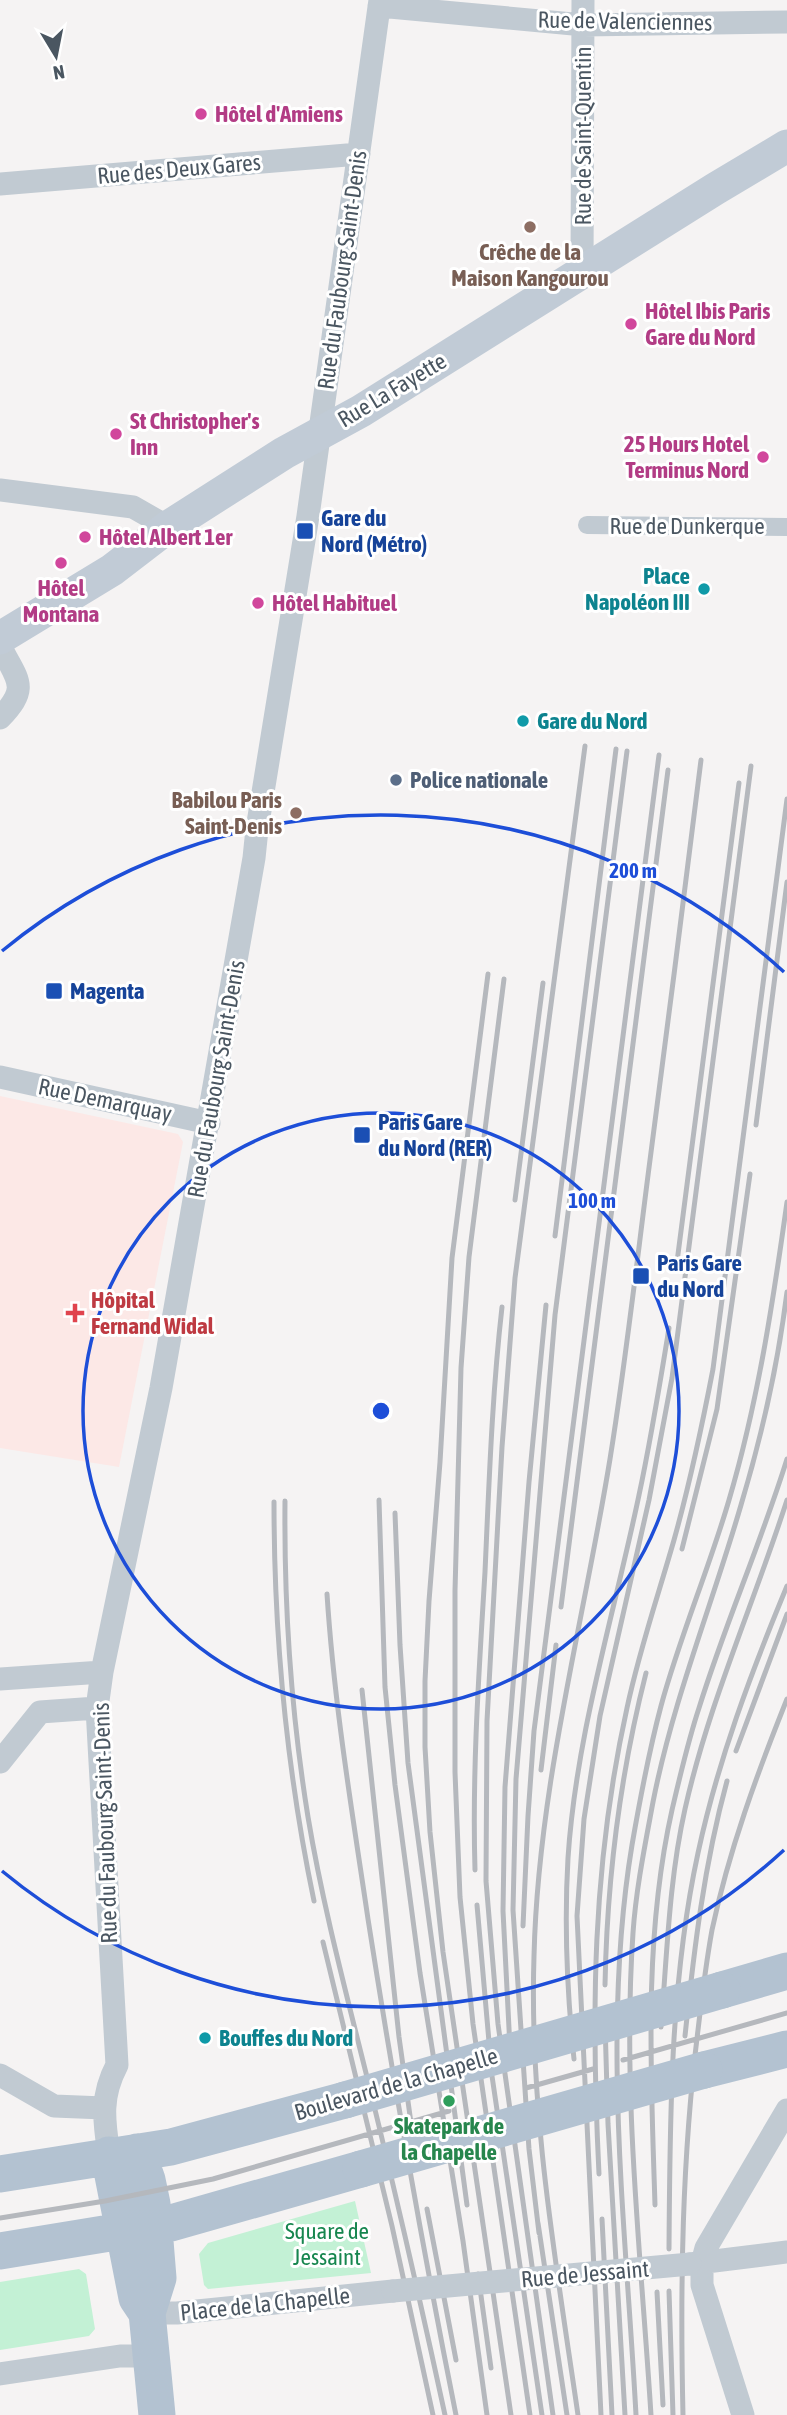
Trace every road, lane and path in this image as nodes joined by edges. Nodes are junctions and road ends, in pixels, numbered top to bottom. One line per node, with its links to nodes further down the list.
1 (583, 0): 4 (street, Rue de Saint-Quentin)
2 (379, 3): 4 (street, Rue de Valenciennes); 6 (street, Rue du Faubourg Saint-Denis)
3 (787, 22): 4 (street, Rue de Valenciennes)
4 (584, 25): 8 (street, Rue de Saint-Quentin)
5 (787, 146): 8 (main road, Rue La Fayette)
6 (359, 154): 7 (street, Rue des Deux Gares); 9 (street, Rue du Faubourg Saint-Denis)
7 (0, 184)
8 (582, 272): 9 (main road, Rue La Fayette)
9 (319, 434): 12 (main road, Rue La Fayette); 18 (street, Rue du Faubourg Saint-Denis)
10 (0, 490): 12 (street)
11 (587, 525): 13 (street, Rue de Dunkerque)
12 (168, 527): 14 (main road, Rue La Fayette)
13 (787, 527)
14 (0, 638)
15 (0, 646): 16 (street)
16 (0, 718)
17 (0, 1077): 18 (street, Rue Demarquay)
18 (209, 1123): 19 (street, Rue du Faubourg Saint-Denis)
19 (102, 1672): 20 (street); 22 (street, Rue du Faubourg Saint-Denis)
20 (34, 1676): 21 (street); 23 (street)
21 (0, 1679)
22 (97, 1708): 23 (street); 28 (street, Rue du Faubourg Saint-Denis)
23 (40, 1712): 24 (street)
24 (0, 1762)
25 (787, 1971): 30 (main road, Boulevard de la Chapelle, bridge)
26 (787, 2049): 32 (main road, bridge)
27 (0, 2075): 28 (street)
28 (104, 2108): 30 (street, Rue du Faubourg Saint-Denis)
29 (787, 2110): 35 (street)
30 (123, 2153): 31 (main road, Boulevard de la Chapelle); 32 (main road, Place de la Chapelle)
31 (0, 2174)
32 (138, 2230): 33 (main road); 37 (main road, Place de la Chapelle)
33 (0, 2251)
34 (787, 2252): 35 (street, Rue de Jessaint)
35 (696, 2263): 36 (street, Rue de Jessaint, bridge); 41 (street)
36 (388, 2292): 37 (street, Place de la Chapelle)
37 (147, 2313): 38 (main road, Place de la Chapelle)
38 (150, 2356): 39 (street); 40 (main road, Place de la Chapelle)
39 (0, 2374)
40 (157, 2415)
41 (743, 2415)

